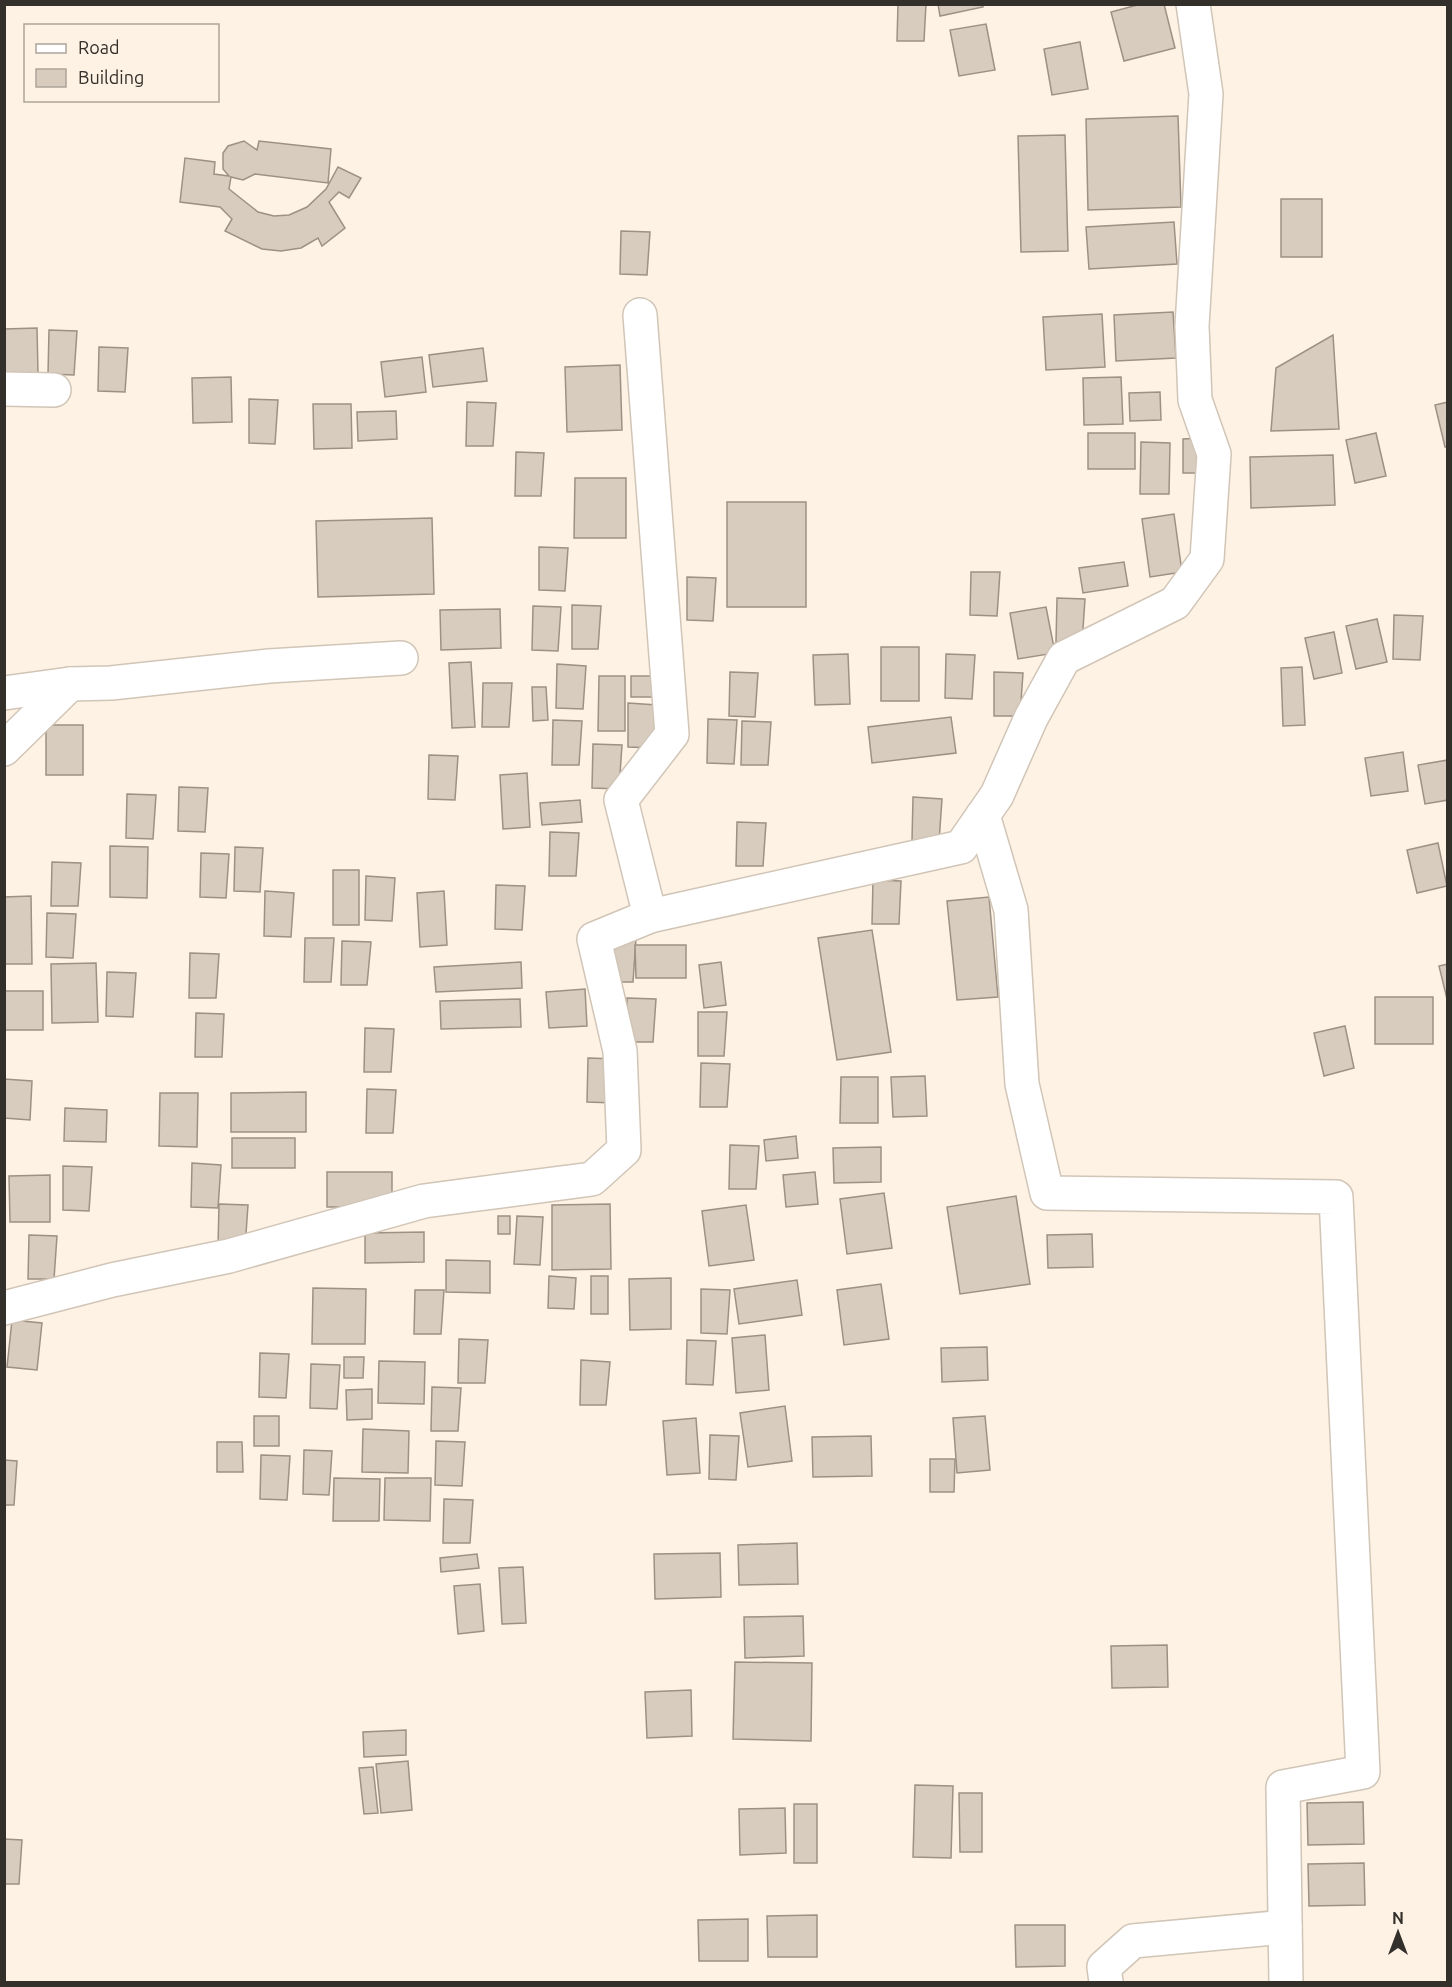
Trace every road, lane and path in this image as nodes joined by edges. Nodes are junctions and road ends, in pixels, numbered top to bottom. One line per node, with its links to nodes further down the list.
1 (1193, 4): 9 (street)
2 (640, 315): 10 (street)
3 (4, 389): 4 (street)
4 (54, 390)
5 (401, 658): 6 (street)
6 (70, 684): 7 (street); 8 (street)
7 (4, 693)
8 (4, 749)
9 (983, 815): 10 (street); 12 (street)
10 (650, 916): 11 (street)
11 (4, 1308)
12 (1285, 1927): 13 (street); 14 (street)
13 (1106, 1983)
14 (1286, 1983)

